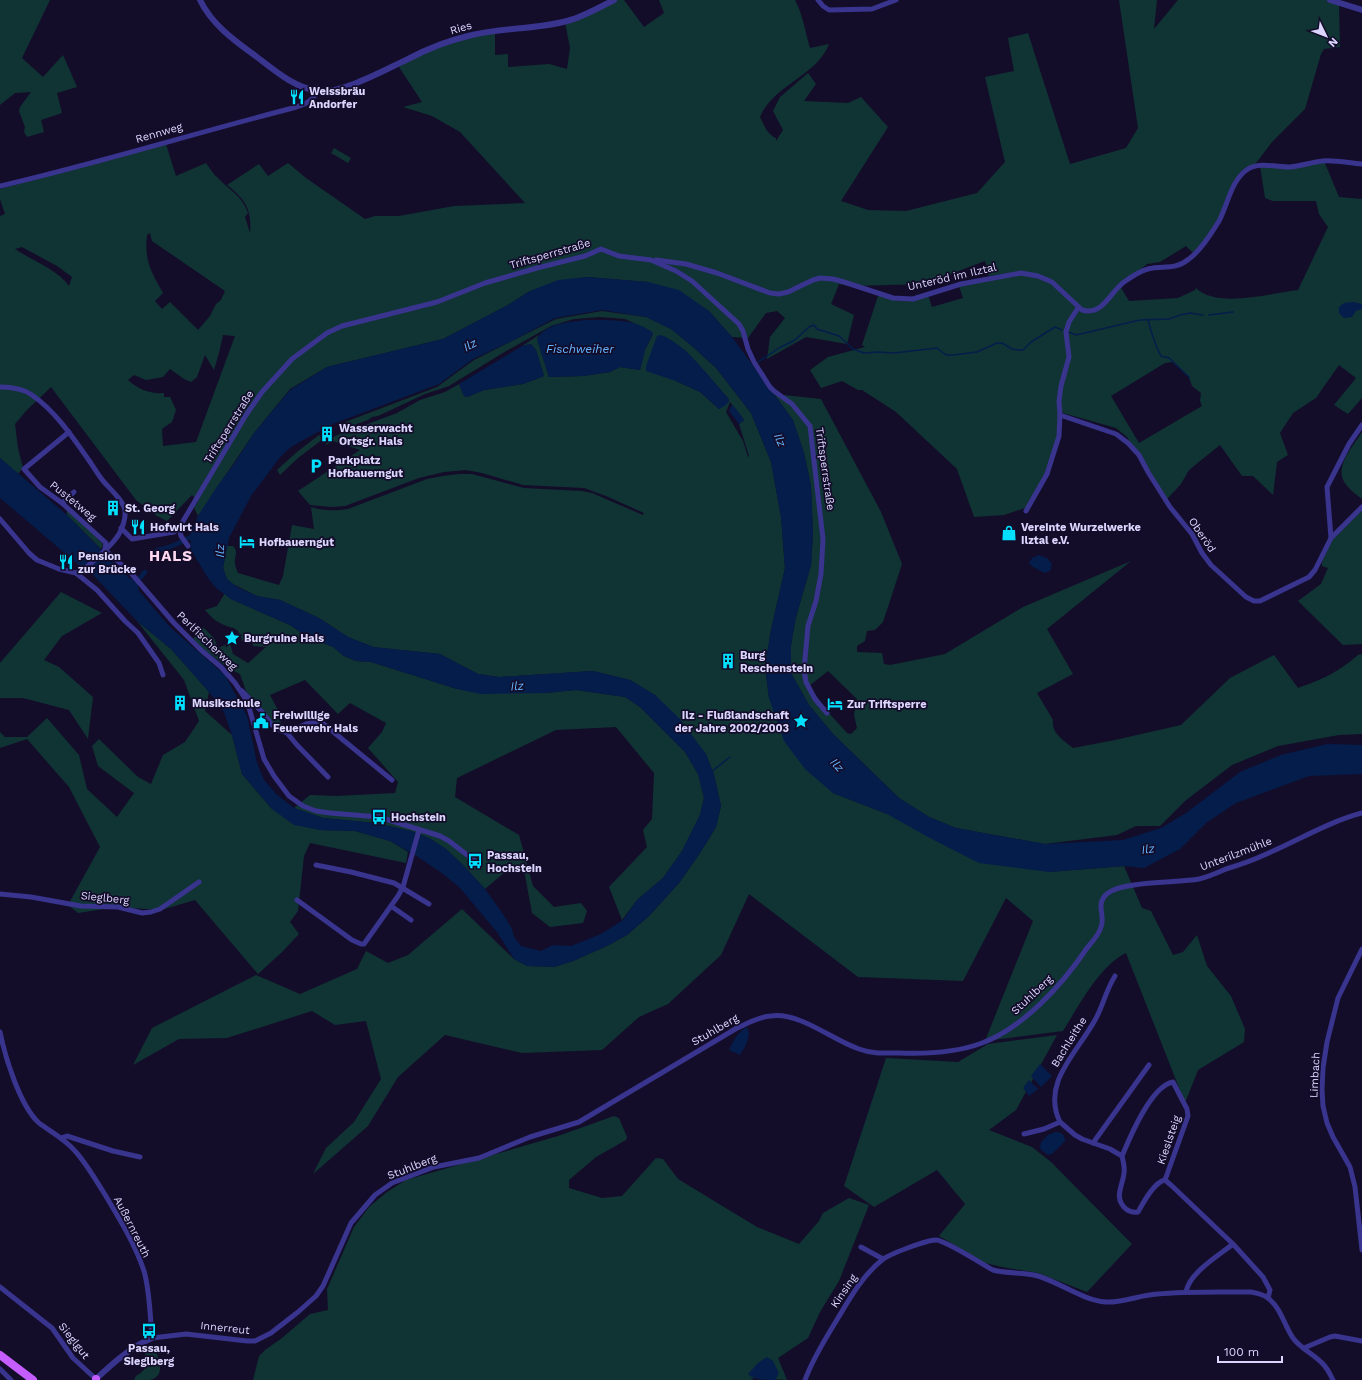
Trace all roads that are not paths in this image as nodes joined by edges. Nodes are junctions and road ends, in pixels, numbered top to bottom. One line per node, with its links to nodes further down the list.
1 (200, 0): 7 (street)
2 (614, 0): 7 (street, Ries)
3 (818, 0): 4 (street)
4 (896, 0)
5 (1330, 0): 6 (street)
6 (1362, 10)
7 (318, 91): 9 (street, Rennweg)
8 (1362, 164): 11 (street)
9 (0, 186)
10 (651, 260): 11 (street, Unteröd im Ilztal); 22 (street, Triftsperrstraße); 29 (street, Triftsperrstraße)
11 (1078, 308): 13 (street)
12 (0, 387): 15 (street)
13 (1060, 415): 19 (street); 23 (street, Oberöd)
14 (1362, 425): 23 (street)
15 (68, 432): 17 (street, Pustetweg); 21 (street)
16 (74, 492): 17 (street)
17 (62, 503): 25 (street, Pustetweg)
18 (1362, 507): 23 (street, Oberöd)
19 (1026, 511)
20 (0, 520): 26 (street)
21 (121, 528): 22 (street); 25 (street)
22 (179, 528): 24 (street)
23 (1331, 538)
24 (186, 544)
25 (105, 550): 26 (street); 28 (street, Perlfischerweg)
26 (79, 572): 27 (street)
27 (163, 675)
28 (238, 688): 30 (street); 34 (street, Perlfischerweg)
29 (827, 713)
30 (287, 733): 31 (street); 32 (street)
31 (328, 777)
32 (392, 780)
33 (1362, 813): 39 (street, Unterilzmühle)
34 (419, 832): 35 (street, Perlfischerweg); 38 (street)
35 (475, 861)
36 (316, 865): 38 (street)
37 (199, 882): 40 (street, Sieglberg)
38 (402, 887): 42 (street); 43 (street)
39 (1112, 891): 61 (street, Stuhlberg)
40 (0, 894)
41 (296, 900): 43 (street)
42 (429, 904)
43 (391, 906): 44 (street)
44 (411, 920)
45 (1362, 950): 59 (street, Limbach)
46 (1115, 976): 50 (street, Bachleithe)
47 (0, 1032): 48 (street)
48 (2, 1050): 52 (street)
49 (1149, 1065): 53 (street)
50 (1060, 1122): 51 (street); 53 (street)
51 (1024, 1134)
52 (61, 1138): 55 (street); 65 (street, Außernreuth)
53 (1093, 1143): 54 (street)
54 (1122, 1156): 56 (street); 56 (street, Kieslsteig)
55 (140, 1157)
56 (1165, 1180): 57 (street)
57 (1233, 1244): 63 (street); 64 (street)
58 (861, 1247): 60 (street)
59 (1362, 1250)
60 (883, 1259): 63 (street, Kinsing); 73 (street, Kinsing)
61 (323, 1286): 65 (street, Innerreut)
62 (0, 1287): 72 (street, Sieglgut)
63 (1186, 1292): 64 (street)
64 (1268, 1298): 67 (street)
65 (152, 1338): 72 (street, Sieglgut)
66 (1362, 1341): 67 (street)
67 (1304, 1348): 74 (street)
68 (0, 1355): 71 (main road)
69 (0, 1369): 70 (street)
70 (11, 1380)
71 (33, 1380)
72 (96, 1380)
73 (805, 1380)
74 (1333, 1380)

